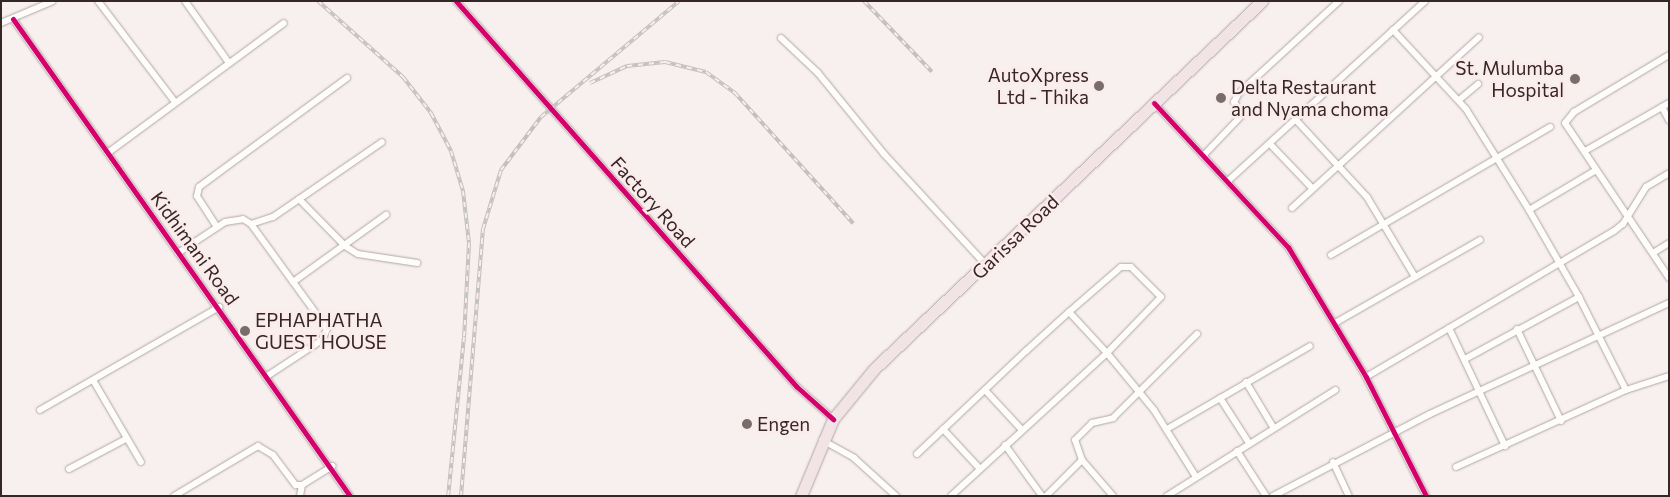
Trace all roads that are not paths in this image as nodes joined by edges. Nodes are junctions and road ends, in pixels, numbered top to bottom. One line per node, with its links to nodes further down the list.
1 (53, 1): 8 (street)
2 (98, 1): 20 (street)
3 (185, 1): 15 (street)
4 (456, 1): 83 (street, Factory Road)
5 (1262, 1): 21 (highway, Garissa Road)
6 (1339, 1): 31 (street)
7 (1425, 1): 11 (street)
8 (13, 19): 10 (street); 30 (street, Kidhimani Road)
9 (284, 22): 15 (street)
10 (1, 23)
11 (1394, 30): 16 (street); 24 (street)
12 (1479, 37): 16 (street)
13 (781, 38): 54 (street)
14 (1669, 55): 29 (street)
15 (229, 62): 20 (street)
16 (1435, 74): 19 (street); 33 (street)
17 (347, 78): 45 (street)
18 (1478, 84): 19 (street)
19 (1459, 100): 32 (street)
20 (175, 102): 30 (street)
21 (1154, 103): 31 (street); 54 (highway, Garissa Road)
22 (1669, 103): 23 (street)
23 (1662, 107): 25 (street); 29 (street)
24 (1296, 120): 28 (street); 33 (street)
25 (1669, 120)
26 (1550, 127): 32 (street)
27 (382, 142): 38 (street)
28 (1270, 144): 36 (street); 37 (street)
29 (1585, 151): 34 (street)
30 (109, 152): 49 (street, Kidhimani Road)
31 (1203, 156): 36 (street)
32 (1497, 159): 40 (street); 44 (street)
33 (1337, 164): 37 (street); 44 (street)
34 (1596, 170): 40 (street); 42 (street)
35 (1669, 173): 42 (street)
36 (1228, 181): 62 (street)
37 (1312, 188): 39 (street)
38 (298, 199): 43 (street); 48 (street)
39 (1292, 208)
40 (1530, 210): 53 (street)
41 (386, 215): 48 (street)
42 (1627, 219): 50 (street); 53 (street)
43 (251, 224): 45 (street); 57 (street)
44 (1383, 225): 51 (street); 55 (street)
45 (217, 227): 49 (street)
46 (1480, 240): 55 (street)
47 (1669, 242): 50 (street)
48 (345, 246): 52 (street); 57 (street)
49 (178, 253): 60 (street, Kidhimani Road)
50 (1652, 253): 56 (street)
51 (1331, 255)
52 (417, 263)
53 (1560, 263): 58 (street); 63 (street)
54 (986, 265): 83 (highway, Garissa Road)
55 (1415, 277): 62 (street)
56 (1669, 278)
57 (294, 282): 71 (street)
58 (1578, 296): 64 (street); 66 (street)
59 (1669, 303): 66 (street)
60 (219, 307): 71 (street, Kidhimani Road); 74 (street)
61 (1069, 312): 68 (street); 68 (street); 76 (street)
62 (1335, 323): 73 (street)
63 (1449, 328): 69 (street); 73 (street)
64 (1517, 329): 69 (street); 70 (street)
65 (1197, 334): 77 (street)
66 (1599, 334): 70 (street); 79 (street)
67 (1310, 346): 75 (street)
68 (1107, 353): 77 (street); 88 (street)
69 (1465, 359): 80 (street)
70 (1533, 364): 80 (street); 84 (street)
71 (267, 376): 100 (street, Kidhimani Road)
72 (1669, 376): 79 (street)
73 (1366, 377): 89 (street)
74 (94, 380): 82 (street); 90 (street)
75 (1246, 382): 81 (street); 85 (street)
76 (985, 390): 87 (street); 88 (street)
77 (1139, 390): 86 (street); 97 (street)
78 (1335, 390): 85 (street)
79 (1626, 390): 84 (street)
80 (1478, 392): 89 (street); 94 (street)
81 (1220, 398): 86 (street); 92 (street)
82 (40, 410)
83 (833, 419): 91 (highway, Garissa Road)
84 (1561, 421): 94 (street)
85 (1273, 427): 92 (street)
86 (1167, 429): 104 (street)
87 (943, 430): 96 (street); 103 (street)
88 (1022, 430): 93 (street)
89 (1394, 432): 99 (street); 118 (street)
90 (126, 439): 98 (street); 102 (street)
91 (822, 440): 109 (highway, Garissa Road); 110 (street)
92 (1249, 443): 95 (street)
93 (1005, 445): 103 (street); 112 (street)
94 (1505, 446): 101 (street)
95 (1237, 451): 104 (street); 115 (street)
96 (917, 454)
97 (1082, 460): 112 (street); 113 (street)
98 (141, 462)
99 (1333, 462): 116 (street); 117 (street)
100 (332, 466): 105 (street); 108 (street, Kidhimani Road)
101 (1456, 467)
102 (69, 469)
103 (980, 469): 111 (street)
104 (1196, 477): 114 (street)
105 (302, 485): 106 (street); 107 (street)
106 (174, 496)
107 (300, 496)
108 (350, 496)
109 (802, 496)
110 (896, 496)
111 (951, 496)
112 (1044, 496)
113 (1113, 496)
114 (1167, 496)
115 (1266, 496)
116 (1273, 496)
117 (1349, 496)
118 (1426, 496)

